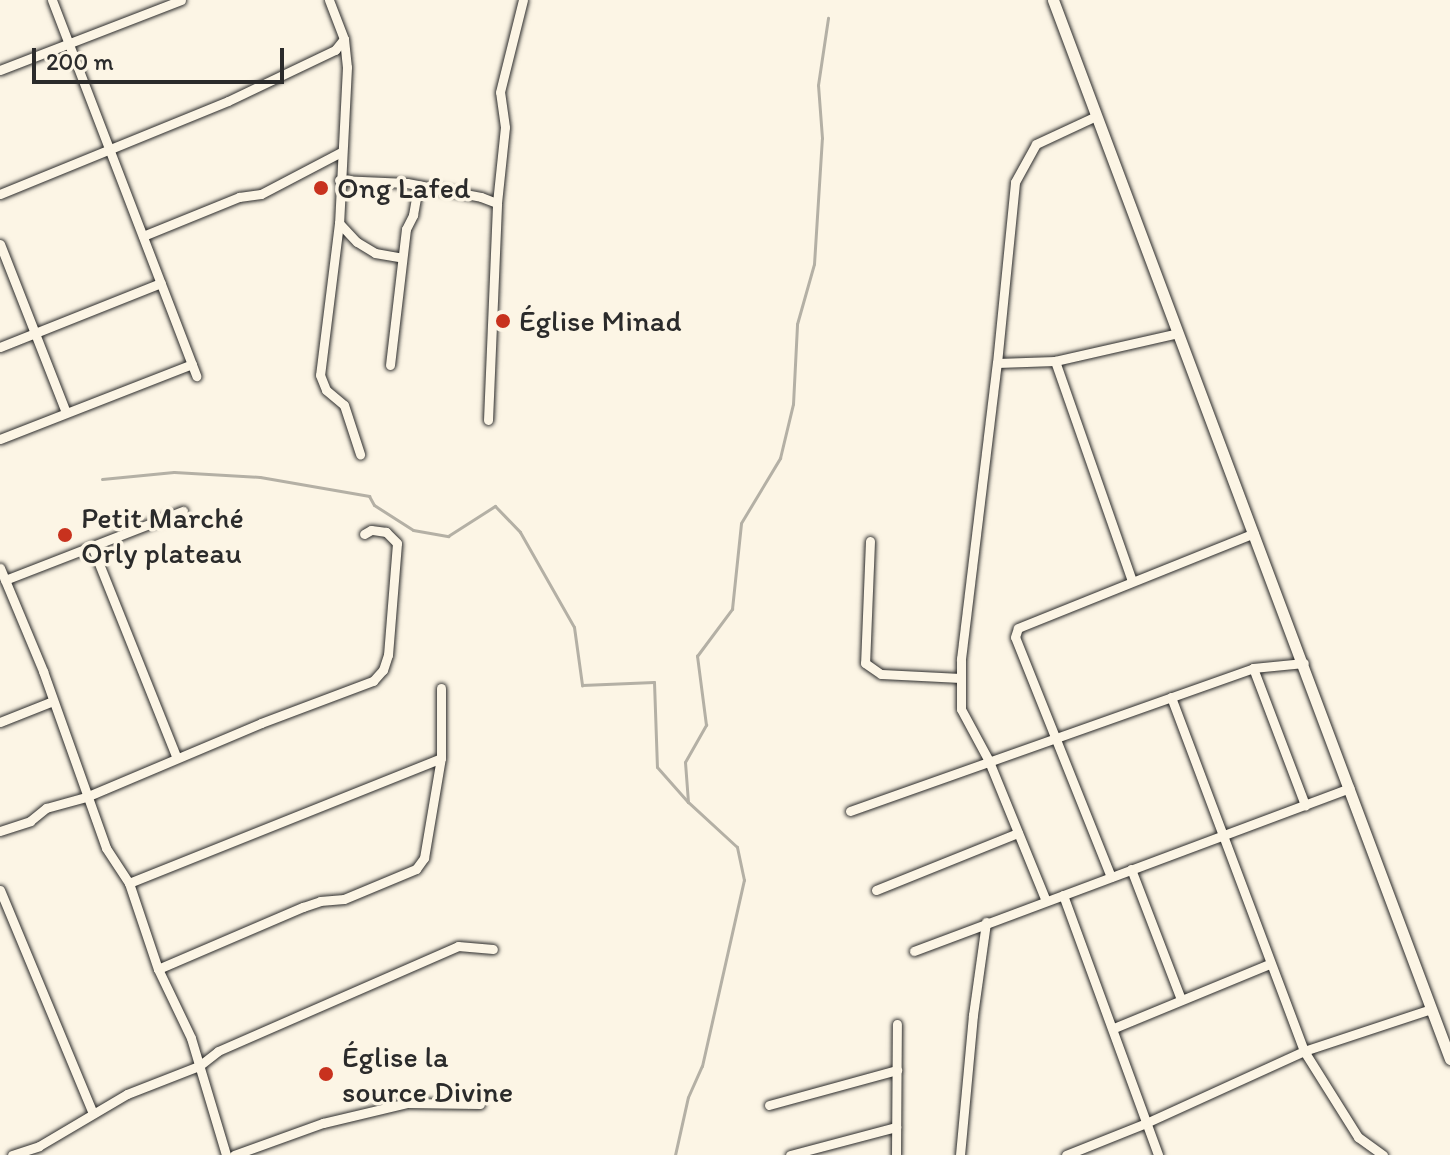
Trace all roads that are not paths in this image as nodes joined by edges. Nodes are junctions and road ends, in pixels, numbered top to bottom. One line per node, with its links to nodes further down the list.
1 (52, 0): 7 (street)
2 (181, 0): 7 (street)
3 (329, 0): 6 (street)
4 (523, 0): 15 (street)
5 (1053, 0): 9 (street)
6 (344, 39): 10 (street); 11 (street)
7 (70, 44): 8 (street); 10 (street)
8 (0, 70)
9 (1096, 116): 22 (street); 25 (street)
10 (111, 151): 14 (street); 17 (street)
11 (341, 152): 12 (street); 17 (street)
12 (339, 180): 13 (street); 16 (street)
13 (418, 187): 15 (street); 19 (street)
14 (0, 194)
15 (497, 203): 30 (street)
16 (339, 223): 19 (street); 32 (street)
17 (143, 236): 20 (street)
18 (0, 244): 21 (street)
19 (402, 258): 27 (street)
20 (161, 283): 21 (street); 26 (street)
21 (35, 333): 23 (street); 29 (street)
22 (1178, 333): 24 (street); 34 (street)
23 (0, 347)
24 (1055, 361): 25 (street); 40 (street)
25 (997, 363): 43 (street)
26 (192, 364): 28 (street); 29 (street)
27 (390, 365)
28 (196, 376)
29 (66, 412): 31 (street)
30 (488, 420)
31 (0, 439)
32 (360, 454)
33 (183, 511): 37 (street)
34 (1254, 533): 40 (street); 41 (street)
35 (364, 534): 49 (street)
36 (870, 541): 43 (street)
37 (92, 546): 39 (street); 49 (street)
38 (0, 568): 39 (street)
39 (5, 580): 46 (street)
40 (1132, 581): 48 (street)
41 (1304, 663): 42 (street); 52 (street)
42 (1253, 668): 45 (street); 54 (street)
43 (961, 678): 51 (street)
44 (441, 688): 50 (street)
45 (1171, 697): 48 (street); 58 (street)
46 (53, 701): 47 (street); 53 (street)
47 (0, 722)
48 (1056, 737): 51 (street); 60 (street)
49 (177, 758): 53 (street)
50 (441, 758): 61 (street); 70 (street)
51 (989, 761): 55 (street); 57 (street)
52 (1350, 788): 54 (street); 72 (street)
53 (86, 797): 56 (street); 61 (street)
54 (1305, 805): 58 (street)
55 (850, 811)
56 (0, 831)
57 (1018, 833): 63 (street); 65 (street)
58 (1225, 834): 59 (street); 69 (street)
59 (1131, 869): 60 (street); 71 (street)
60 (1111, 877): 64 (street)
61 (129, 883): 70 (street)
62 (0, 890): 81 (street)
63 (876, 890)
64 (1063, 895): 65 (street); 74 (street)
65 (1046, 901): 66 (street)
66 (986, 922): 68 (street); 90 (street)
67 (493, 949): 77 (street)
68 (914, 951)
69 (1269, 964): 71 (street); 75 (street)
70 (158, 969): 77 (street)
71 (1181, 999): 74 (street)
72 (1431, 1009): 75 (street); 76 (street)
73 (897, 1024): 78 (street)
74 (1114, 1028): 82 (street)
75 (1304, 1051): 82 (street); 92 (street)
76 (1450, 1059)
77 (199, 1066): 81 (street); 86 (street)
78 (897, 1070): 80 (street); 83 (street)
79 (480, 1104): 87 (street)
80 (769, 1105)
81 (93, 1113): 85 (street)
82 (1146, 1123): 84 (street); 91 (street)
83 (896, 1127): 88 (street); 89 (street)
84 (1070, 1154)
85 (12, 1155)
86 (226, 1155)
87 (234, 1155)
88 (790, 1155)
89 (896, 1155)
90 (960, 1155)
91 (1158, 1155)
92 (1383, 1155)

